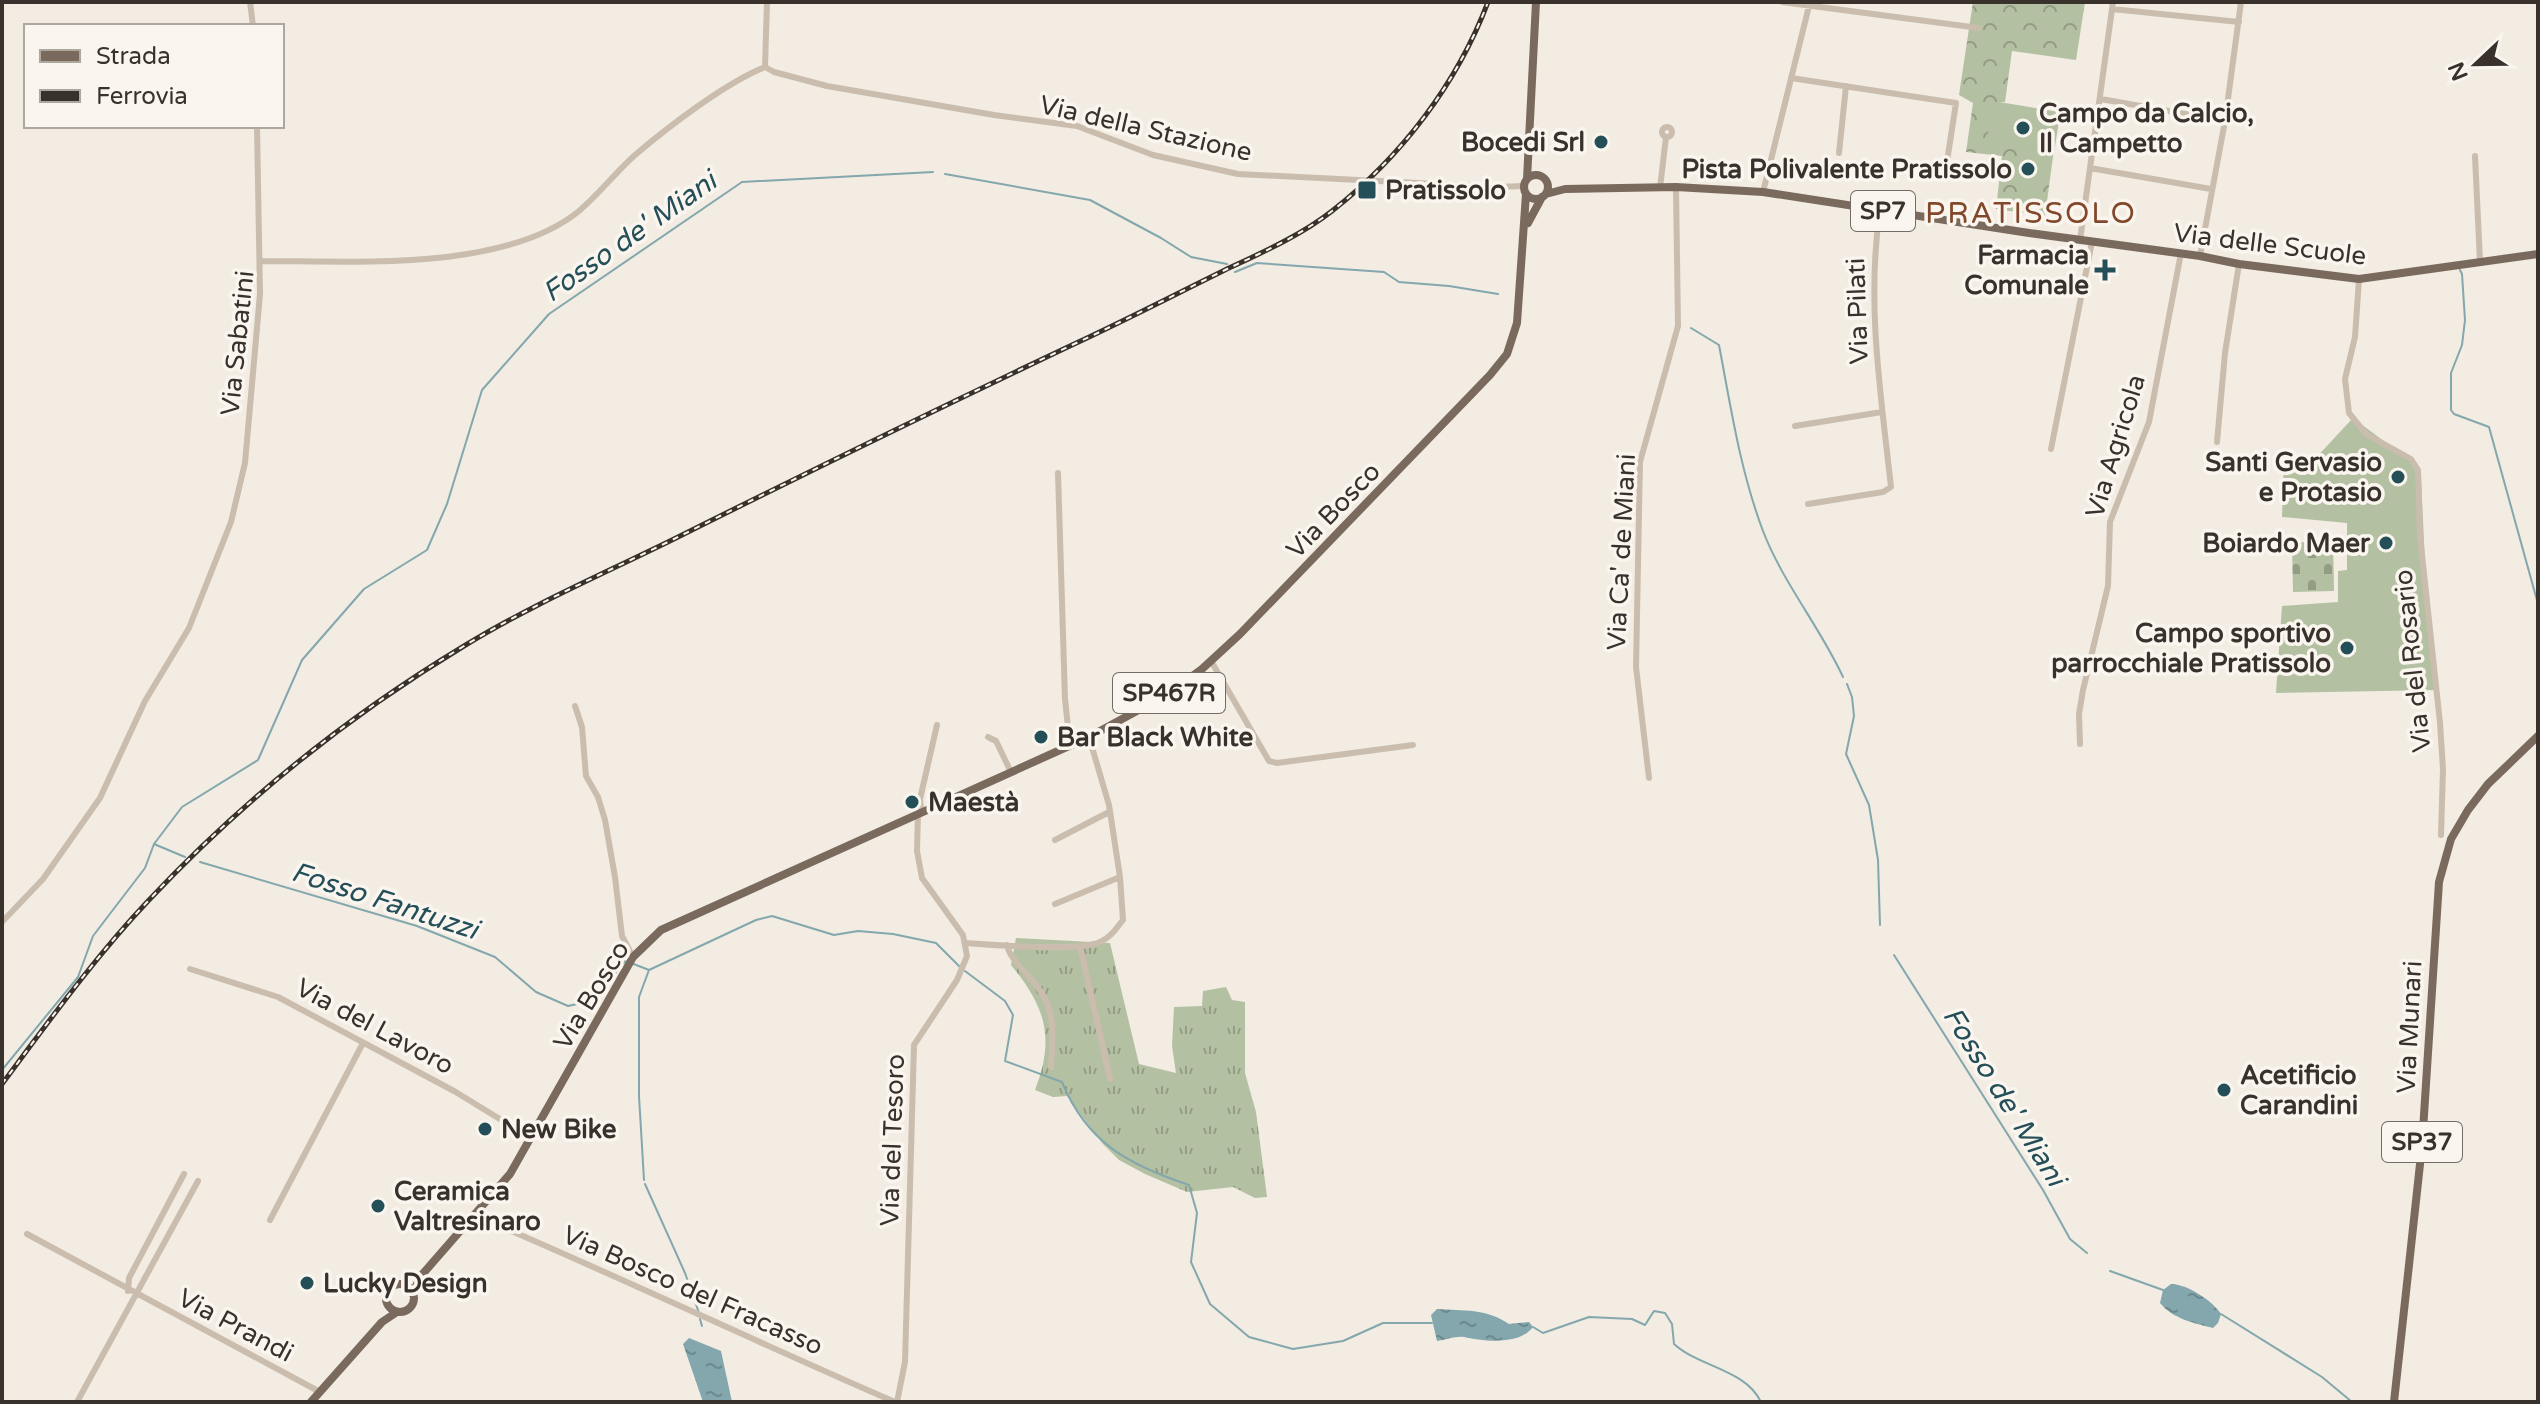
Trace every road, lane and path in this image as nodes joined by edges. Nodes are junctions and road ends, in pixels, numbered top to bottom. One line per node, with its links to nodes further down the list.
1 (250, 2): 9 (street)
2 (767, 2): 11 (street)
3 (1536, 2): 20 (main road, Via Bosco / SP467R)
4 (1782, 2): 6 (street)
5 (2241, 2): 8 (street)
6 (1809, 4): 10 (street); 12 (street)
7 (2113, 5): 8 (street); 14 (street)
8 (2239, 22): 17 (street)
9 (253, 24)
10 (1979, 28)
11 (765, 67): 26 (street, Via della Stazione); 40 (street, Via Sabatini)
12 (1791, 78): 13 (street); 31 (street)
13 (1846, 86): 15 (street); 21 (street)
14 (2101, 99): 17 (street); 24 (street)
15 (1956, 103): 16 (street); 23 (street)
16 (1966, 105)
17 (2225, 121): 30 (street)
18 (257, 128): 40 (street)
19 (1666, 137): 28 (street)
20 (1528, 149): 25 (main road); 26 (main road, Via Bosco / SP467R)
21 (1839, 153)
22 (2475, 156): 41 (street)
23 (1946, 168)
24 (2090, 168): 30 (street); 35 (street)
25 (1544, 178): 26 (main road); 29 (main road, Via delle Scuole / SP7); 32 (main road)
26 (1526, 186): 32 (main road); 34 (main road, Via Bosco / SP467R)
27 (1676, 187): 28 (main road, Via delle Scuole / SP7); 31 (main road, Via delle Scuole / SP7); 60 (street, Via Ca' de Miani)
28 (1660, 188): 29 (main road, Via delle Scuole / SP7)
29 (1565, 189): 32 (main road, Via delle Scuole / SP7)
30 (2211, 189): 39 (street)
31 (1763, 192): 33 (main road, Via delle Scuole / SP7)
32 (1544, 195): 34 (main road, Via Bosco / SP467R)
33 (1880, 210): 35 (main road, Via delle Scuole / SP7); 44 (street, Via Pilati)
34 (1525, 231): 50 (main road, Via Bosco / SP467R)
35 (2080, 240): 36 (main road, Via delle Scuole / SP7)
36 (2092, 242): 37 (main road, Via delle Scuole / SP7); 47 (street)
37 (2181, 253): 39 (main road, Via delle Scuole / SP7); 56 (street, Via Agricola)
38 (2538, 254): 41 (main road, Via delle Scuole / SP7)
39 (2200, 256): 42 (main road, Via delle Scuole / SP7)
40 (261, 261): 67 (street, Via Sabatini)
41 (2480, 262): 43 (main road, Via delle Scuole / SP7)
42 (2239, 264): 43 (main road, Via delle Scuole / SP7); 46 (street)
43 (2359, 279): 63 (street, Via del Rosario)
44 (1882, 412): 45 (street); 49 (street, Via Pilati)
45 (1795, 426)
46 (2217, 442)
47 (2051, 449)
48 (1058, 473): 58 (street)
49 (1808, 504)
50 (1211, 661): 55 (main road, Via Bosco / SP467R); 57 (street)
51 (575, 706): 71 (street)
52 (937, 725): 61 (street)
53 (2538, 736): 93 (main road, Via Munari / SP37)
54 (988, 737): 59 (street)
55 (1089, 737): 58 (main road, Via Bosco / SP467R); 62 (street)
56 (2080, 744)
57 (1413, 745)
58 (1070, 746): 59 (main road, Via Bosco / SP467R)
59 (1011, 772): 61 (main road, Via Bosco / SP467R)
60 (1649, 778)
61 (920, 812): 68 (street); 71 (main road, Via Bosco / SP467R)
62 (1109, 812): 64 (street); 65 (street)
63 (2441, 835)
64 (1055, 840)
65 (1120, 877): 66 (street); 70 (street)
66 (1055, 904)
67 (2, 922)
68 (966, 943): 69 (street); 92 (street, Via del Tesoro)
69 (1007, 945): 70 (street); 74 (street)
70 (1080, 946): 75 (street)
71 (632, 959): 76 (main road, Via Bosco / SP467R)
72 (190, 969): 73 (street, Via del Lavoro)
73 (363, 1043): 76 (street, Via del Lavoro); 80 (street)
74 (1051, 1067)
75 (1110, 1079)
76 (533, 1134): 79 (main road, Via Bosco / SP467R)
77 (184, 1174): 84 (street)
78 (198, 1181): 84 (street)
79 (474, 1215): 82 (main road, Via Bosco / SP467R); 92 (street, Via Bosco del Fracasso)
80 (270, 1220)
81 (27, 1234): 84 (street, Via Prandi)
82 (420, 1277): 83 (main road, Via Bosco / SP467R); 85 (main road, Via Bosco / SP467R)
83 (404, 1284): 85 (main road); 86 (main road, Via Bosco / SP467R)
84 (131, 1292): 89 (street, Via Prandi); 90 (street)
85 (413, 1293): 87 (main road, Via Bosco / SP467R)
86 (387, 1305): 87 (main road); 88 (main road, Via Bosco / SP467R)
87 (397, 1312): 88 (main road, Via Bosco / SP467R)
88 (382, 1322): 89 (main road, Via Bosco / SP467R)
89 (320, 1392): 91 (main road, Via Bosco / SP467R)
90 (77, 1402)
91 (311, 1402)
92 (896, 1402)
93 (2394, 1402)

